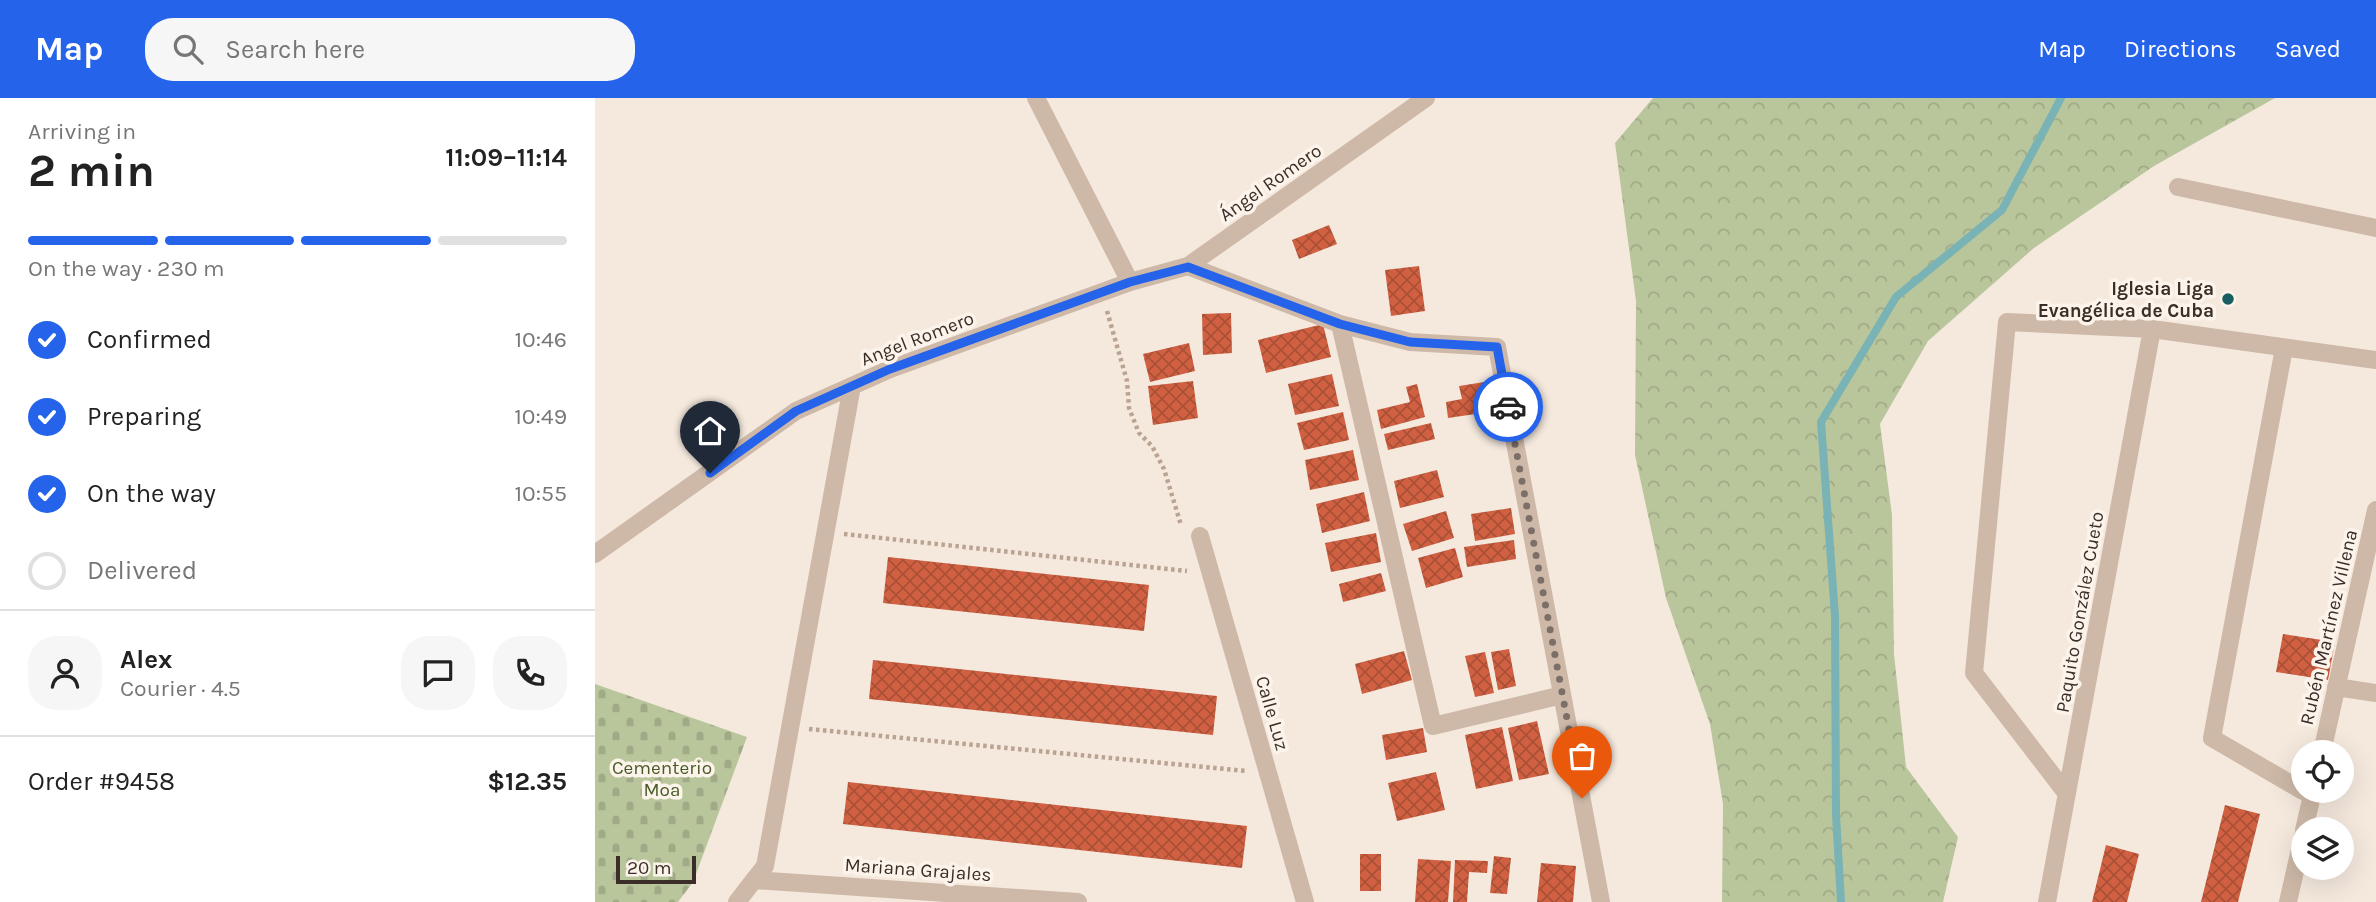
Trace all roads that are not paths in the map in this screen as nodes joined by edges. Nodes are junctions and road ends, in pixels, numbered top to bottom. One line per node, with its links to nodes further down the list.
1 (1035, 98): 6 (street)
2 (1426, 98): 5 (street, Ángel Romero)
3 (2178, 187): 4 (street)
4 (2376, 228)
5 (1188, 267): 6 (street, Ángel Romero); 7 (street)
6 (1130, 282): 11 (street, Angel Romero)
7 (1340, 324): 17 (street); 17 (street)
8 (2152, 329): 9 (street); 20 (street, Paquito González Cueto); 20 (street)
9 (2284, 348): 10 (street); 19 (street)
10 (2376, 360)
11 (852, 386): 14 (street, Angel Romero); 21 (street)
12 (2376, 510): 15 (street, Rubén Martínez Villena)
13 (1200, 536): 25 (street, Calle Luz)
14 (595, 554)
15 (2336, 687): 16 (street); 18 (street, Rubén Martínez Villena)
16 (2376, 693)
17 (1562, 695): 26 (street)
18 (2325, 740)
19 (2291, 782)
20 (2067, 794): 27 (street, Paquito González Cueto)
21 (754, 880): 23 (street); 24 (street, Mariana Grajales)
22 (2293, 880): 28 (street)
23 (737, 902)
24 (1078, 902)
25 (1305, 902)
26 (1601, 902)
27 (2047, 902)
28 (2288, 902)

